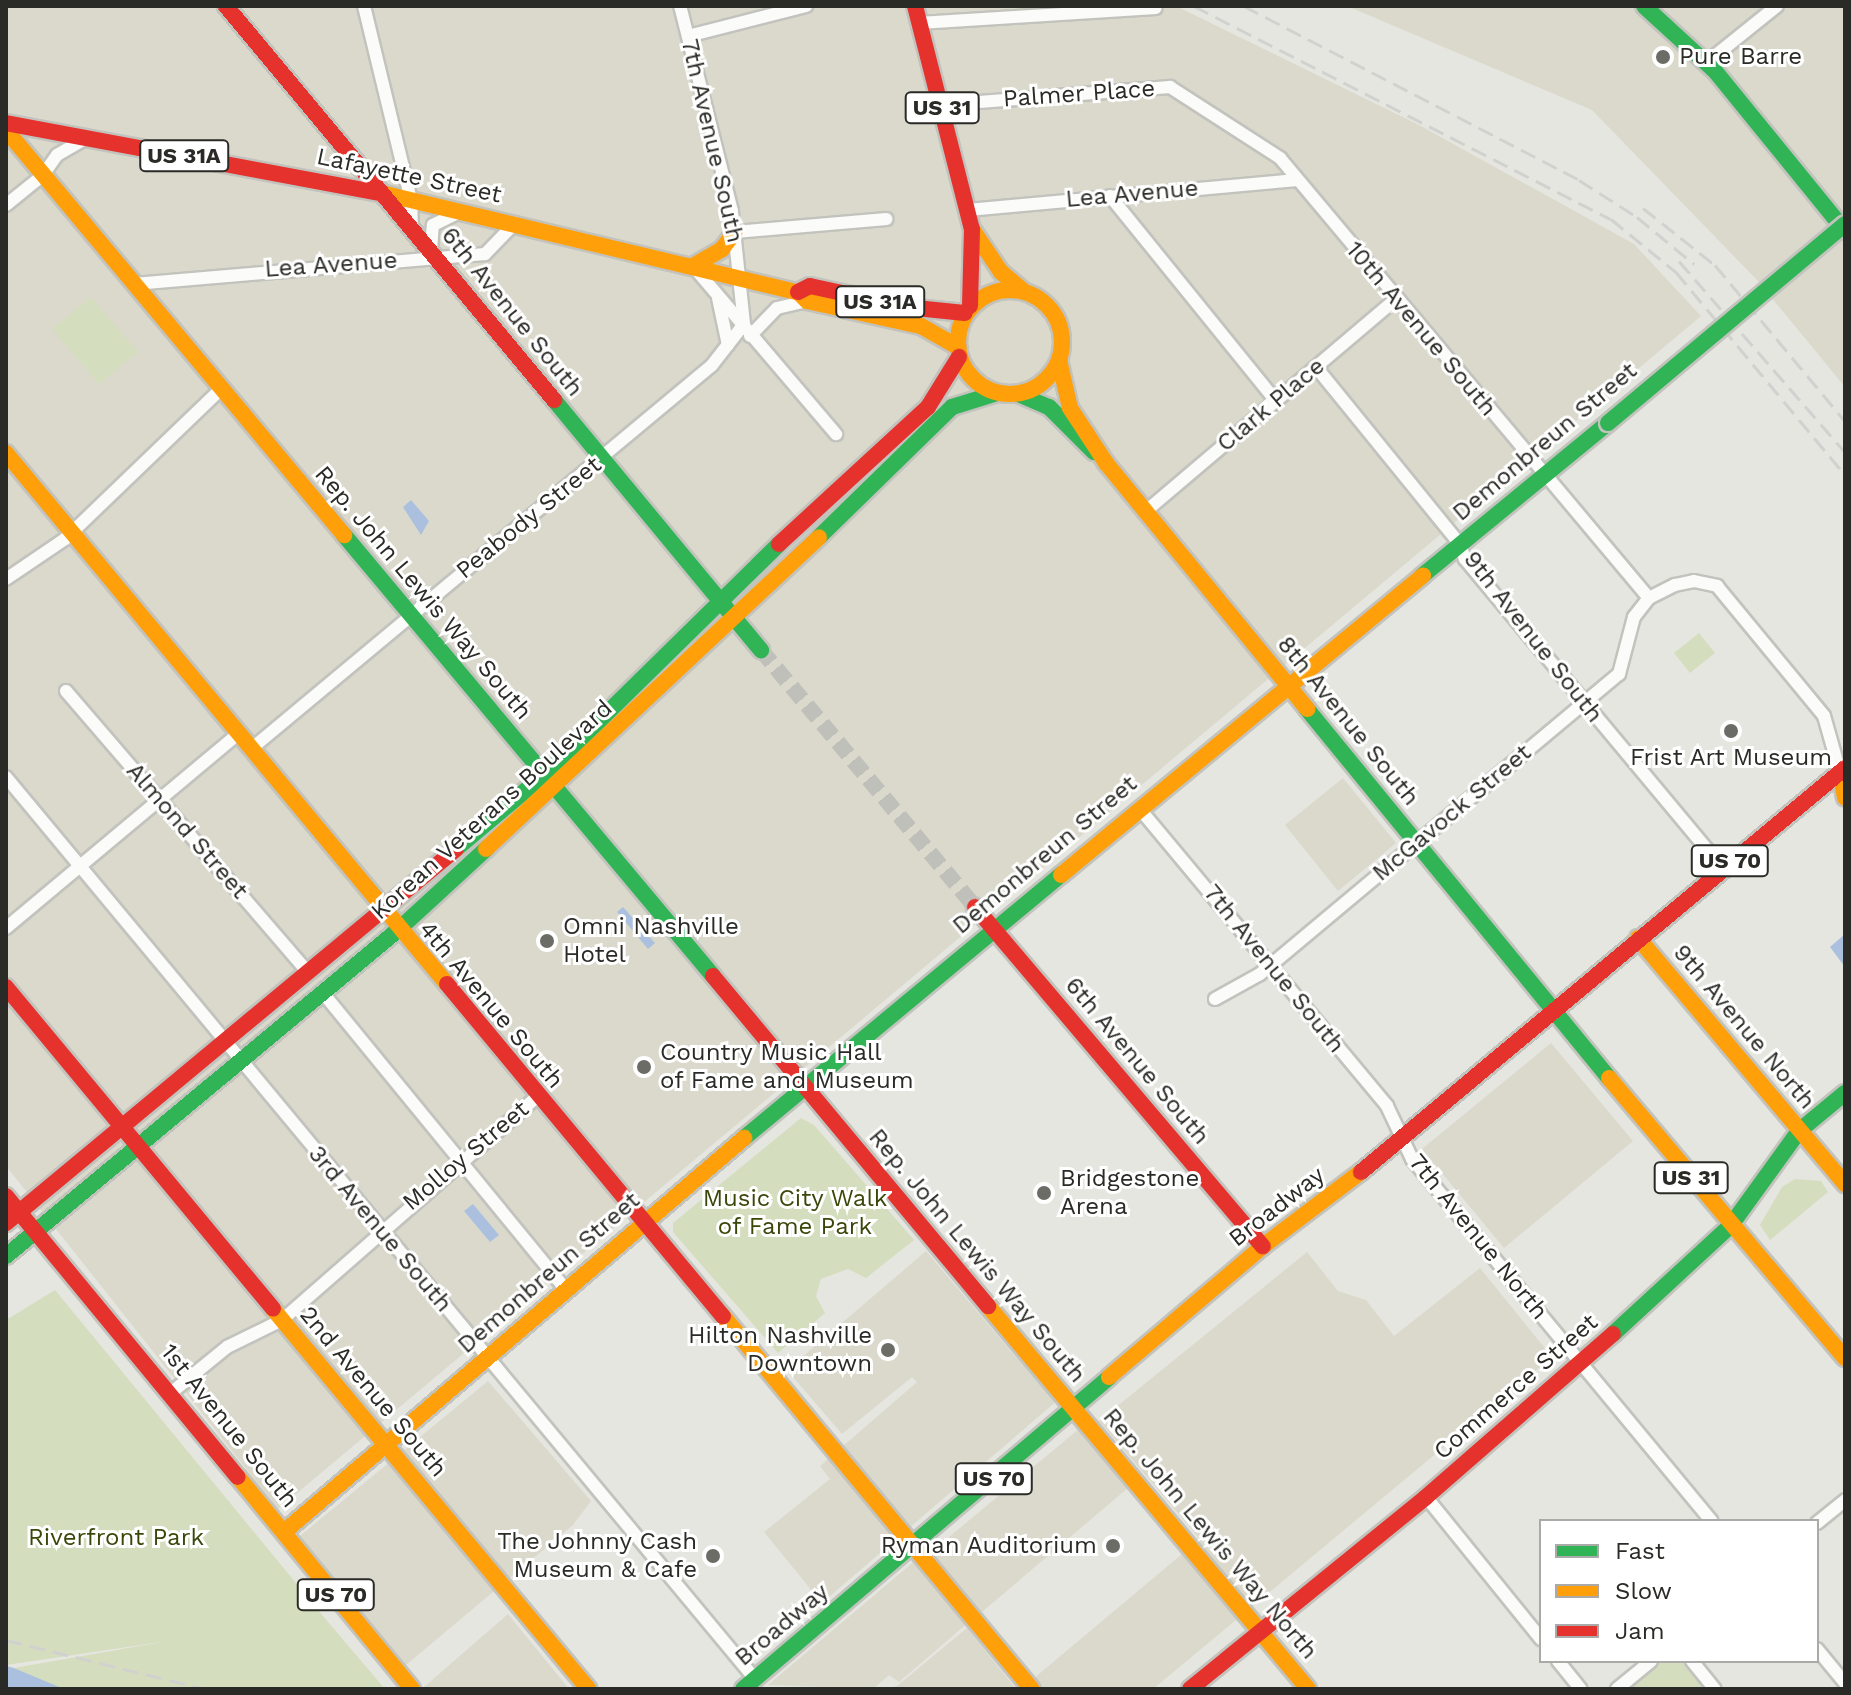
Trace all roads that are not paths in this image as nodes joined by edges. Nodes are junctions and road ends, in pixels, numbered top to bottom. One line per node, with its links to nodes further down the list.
1 (226, 6): 19 (main road, 6th Avenue South)
2 (364, 6): 21 (street)
3 (680, 6): 10 (street, 7th Avenue South)
4 (806, 6): 10 (street)
5 (915, 6): 9 (main road, US 31)
6 (1644, 6): 11 (main road)
7 (1777, 6): 11 (street)
8 (1156, 8): 9 (street)
9 (919, 23): 13 (main road, US 31)
10 (688, 36): 31 (street, 7th Avenue South)
11 (1706, 63): 30 (main road)
12 (1170, 87): 13 (street, Palmer Place); 18 (street, 10th Avenue South)
13 (941, 105): 23 (main road, US 31)
14 (6, 123): 16 (main road, Lafayette Street / US 31A)
15 (6, 130): 17 (main road, Rep. John Lewis Way South)
16 (87, 138): 17 (street); 19 (main road, Lafayette Street / US 31A)
17 (43, 175): 22 (street); 35 (main road, Rep. John Lewis Way South)
18 (1297, 180): 20 (street, Lea Avenue); 39 (street, 10th Avenue South)
19 (382, 193): 21 (main road, Lafayette Street / US 31A); 28 (main road, 6th Avenue South)
20 (1110, 196): 23 (street, Lea Avenue); 50 (street)
21 (411, 200): 24 (main road, Lafayette Street / US 31A); 28 (street)
22 (6, 205)
23 (968, 210): 29 (main road, US 31)
24 (461, 211): 26 (main road, Lafayette Street / US 31A); 32 (street)
25 (886, 219): 31 (street)
26 (515, 223): 32 (street, Lea Avenue); 33 (main road, Lafayette Street / US 31A)
27 (1845, 224): 55 (main road, Demonbreun Street, bridge)
28 (412, 229): 32 (main road, 6th Avenue South)
29 (972, 229): 36 (main road, US 31); 40 (main road, US 31)
30 (1845, 231)
31 (735, 232): 33 (main road); 34 (street, 7th Avenue South)
32 (433, 254): 35 (street, Lea Avenue); 53 (main road, 6th Avenue South)
33 (693, 266): 34 (main road, Lafayette Street / US 31A); 37 (street)
34 (741, 277): 38 (main road, Lafayette Street / US 31A); 41 (street)
35 (134, 284): 47 (main road, Rep. John Lewis Way South)
36 (1024, 291): 40 (main road); 45 (main road, US 31)
37 (717, 295): 41 (street); 43 (street)
38 (802, 297): 40 (main road, Lafayette Street / US 31A); 42 (street, Peabody Street); 44 (main road, Lafayette Street / US 31A)
39 (1396, 299): 46 (street, Clark Place); 55 (street, 10th Avenue South)
40 (968, 310): 44 (main road, US 31)
41 (744, 324): 42 (street); 43 (street, Peabody Street)
42 (755, 334): 43 (street, Peabody Street); 51 (street)
43 (728, 345): 53 (street, Peabody Street)
44 (958, 352): 48 (main road); 61 (main road, Korean Veterans Boulevard)
45 (1059, 360): 49 (main road); 54 (main road, 8th Avenue South / US 31)
46 (1316, 367): 50 (street, Clark Place); 58 (street, 9th Avenue South)
47 (221, 389): 57 (street); 62 (main road, Rep. John Lewis Way South)
48 (997, 393): 49 (main road, US 31); 63 (main road, Korean Veterans Boulevard)
49 (1018, 394): 54 (main road, 8th Avenue South / US 31)
50 (1276, 401): 56 (street, Clark Place)
51 (836, 434)
52 (6, 453): 57 (main road, 4th Avenue South)
53 (601, 458): 61 (main road, 6th Avenue South); 62 (street, Peabody Street)
54 (1106, 463): 56 (main road, 8th Avenue South / US 31)
55 (1545, 475): 58 (main road, Demonbreun Street); 60 (street, 10th Avenue South)
56 (1146, 511): 65 (main road, 8th Avenue South / US 31)
57 (72, 532): 59 (street); 68 (main road, 4th Avenue South)
58 (1460, 544): 65 (main road, Demonbreun Street); 67 (street, 9th Avenue South)
59 (6, 579)
60 (1649, 598): 67 (street, McGavock Street); 70 (street)
61 (719, 600): 63 (main road, 6th Avenue South); 72 (main road, Korean Veterans Boulevard)
62 (411, 616): 69 (street, Peabody Street); 72 (main road, Rep. John Lewis Way South)
63 (735, 619): 64 (main road, 6th Avenue South); 72 (main road, Korean Veterans Boulevard)
64 (761, 650)
65 (1287, 685): 75 (main road, Demonbreun Street); 76 (main road, 8th Avenue South / US 31)
66 (66, 691): 74 (street, Almond Street)
67 (1583, 704): 76 (street, McGavock Street); 78 (street, 9th Avenue South)
68 (238, 734): 69 (main road, 4th Avenue South); 74 (street)
69 (251, 749): 80 (main road, 4th Avenue South)
70 (1842, 770): 73 (main road); 78 (main road, Broadway / US 70)
71 (6, 777): 77 (street, 3rd Avenue South)
72 (549, 781): 80 (main road, Korean Veterans Boulevard); 83 (main road, Korean Veterans Boulevard); 93 (main road, Rep. John Lewis Way South)
73 (1845, 798)
74 (161, 800): 77 (street); 86 (street, Almond Street)
75 (1139, 808): 82 (main road, Demonbreun Street); 85 (street, 7th Avenue South)
76 (1416, 843): 85 (street, McGavock Street); 90 (main road, 8th Avenue South / US 31)
77 (78, 867): 81 (street); 91 (street, 3rd Avenue South)
78 (1722, 868): 84 (main road, Broadway / US 70)
79 (975, 907): 82 (main road, 6th Avenue South)
80 (384, 913): 83 (main road, 4th Avenue South); 86 (main road, Korean Veterans Boulevard)
81 (6, 928)
82 (994, 929): 93 (main road, Demonbreun Street); 109 (main road, 6th Avenue South)
83 (398, 930): 88 (main road, Korean Veterans Boulevard); 95 (main road, 4th Avenue South)
84 (1638, 938): 90 (main road, Broadway / US 70); 97 (main road, 9th Avenue North)
85 (1271, 965): 89 (street, McGavock Street); 98 (street, 7th Avenue South)
86 (308, 972): 91 (main road, Korean Veterans Boulevard)
87 (6, 987): 96 (main road, 2nd Avenue South)
88 (323, 993): 92 (main road, Korean Veterans Boulevard); 100 (street)
89 (1215, 999)
90 (1552, 1009): 98 (main road, Broadway / US 70); 106 (main road, US 31)
91 (224, 1041): 92 (street, 3rd Avenue South); 96 (main road, Korean Veterans Boulevard)
92 (241, 1062): 99 (main road, Korean Veterans Boulevard); 108 (street, 3rd Avenue South)
93 (804, 1087): 105 (main road, Demonbreun Street); 117 (main road, Rep. John Lewis Way South)
94 (1845, 1093): 97 (main road, Commerce Street)
95 (537, 1097): 100 (street, Molloy Street); 105 (main road, 4th Avenue South)
96 (120, 1125): 99 (main road, 2nd Avenue South); 103 (main road, Korean Veterans Boulevard)
97 (1799, 1131): 101 (main road, 9th Avenue North); 106 (main road, Commerce Street)
98 (1402, 1135): 109 (main road, Broadway / US 70); 115 (street, 7th Avenue North)
99 (138, 1147): 107 (main road, Korean Veterans Boulevard); 112 (main road, 2nd Avenue South)
100 (459, 1160): 108 (street, Molloy Street); 111 (street)
101 (1845, 1184)
102 (6, 1196): 103 (main road, 1st Avenue South / US 70)
103 (20, 1212): 104 (main road, Korean Veterans Boulevard); 107 (main road, 1st Avenue South / US 70)
104 (6, 1223)
105 (643, 1224): 111 (main road, Demonbreun Street); 124 (main road, 4th Avenue South)
106 (1731, 1225): 114 (main road, US 31); 115 (main road, Commerce Street)
107 (36, 1231): 110 (main road, Korean Veterans Boulevard); 116 (main road, 1st Avenue South / US 70)
108 (382, 1232): 112 (street, Molloy Street); 113 (street, 3rd Avenue South)
109 (1263, 1246): 117 (main road, Broadway / US 70)
110 (6, 1256)
111 (566, 1290): 113 (main road, Demonbreun Street)
112 (282, 1320): 116 (street, Molloy Street); 118 (main road, 2nd Avenue South)
113 (486, 1358): 118 (main road, Demonbreun Street); 132 (street, 3rd Avenue South)
114 (1845, 1358)
115 (1579, 1362): 119 (main road, Commerce Street); 121 (street, 7th Avenue North)
116 (172, 1392): 123 (main road, 1st Avenue South / US 70)
117 (1074, 1410): 124 (main road, Broadway / US 70); 125 (main road, Rep. John Lewis Way North)
118 (386, 1444): 123 (main road, Demonbreun Street); 134 (main road, 2nd Avenue South)
119 (1426, 1497): 125 (main road, Commerce Street); 126 (street)
120 (1845, 1500): 122 (street)
121 (1709, 1519)
122 (1819, 1521)
123 (284, 1532): 133 (main road, 1st Avenue South / US 70)
124 (913, 1547): 132 (main road, Broadway / US 70); 135 (main road, 4th Avenue South)
125 (1260, 1632): 136 (main road, Commerce Street); 137 (main road, Rep. John Lewis Way North)
126 (1539, 1637)
127 (1819, 1651): 131 (street)
128 (1560, 1663): 138 (street)
129 (1649, 1663): 139 (street)
130 (1694, 1663): 140 (street)
131 (1845, 1683)
132 (754, 1686)
133 (412, 1689)
134 (588, 1689)
135 (1032, 1689)
136 (1190, 1689)
137 (1308, 1689)
138 (1581, 1689)
139 (1617, 1689)
140 (1715, 1689)

